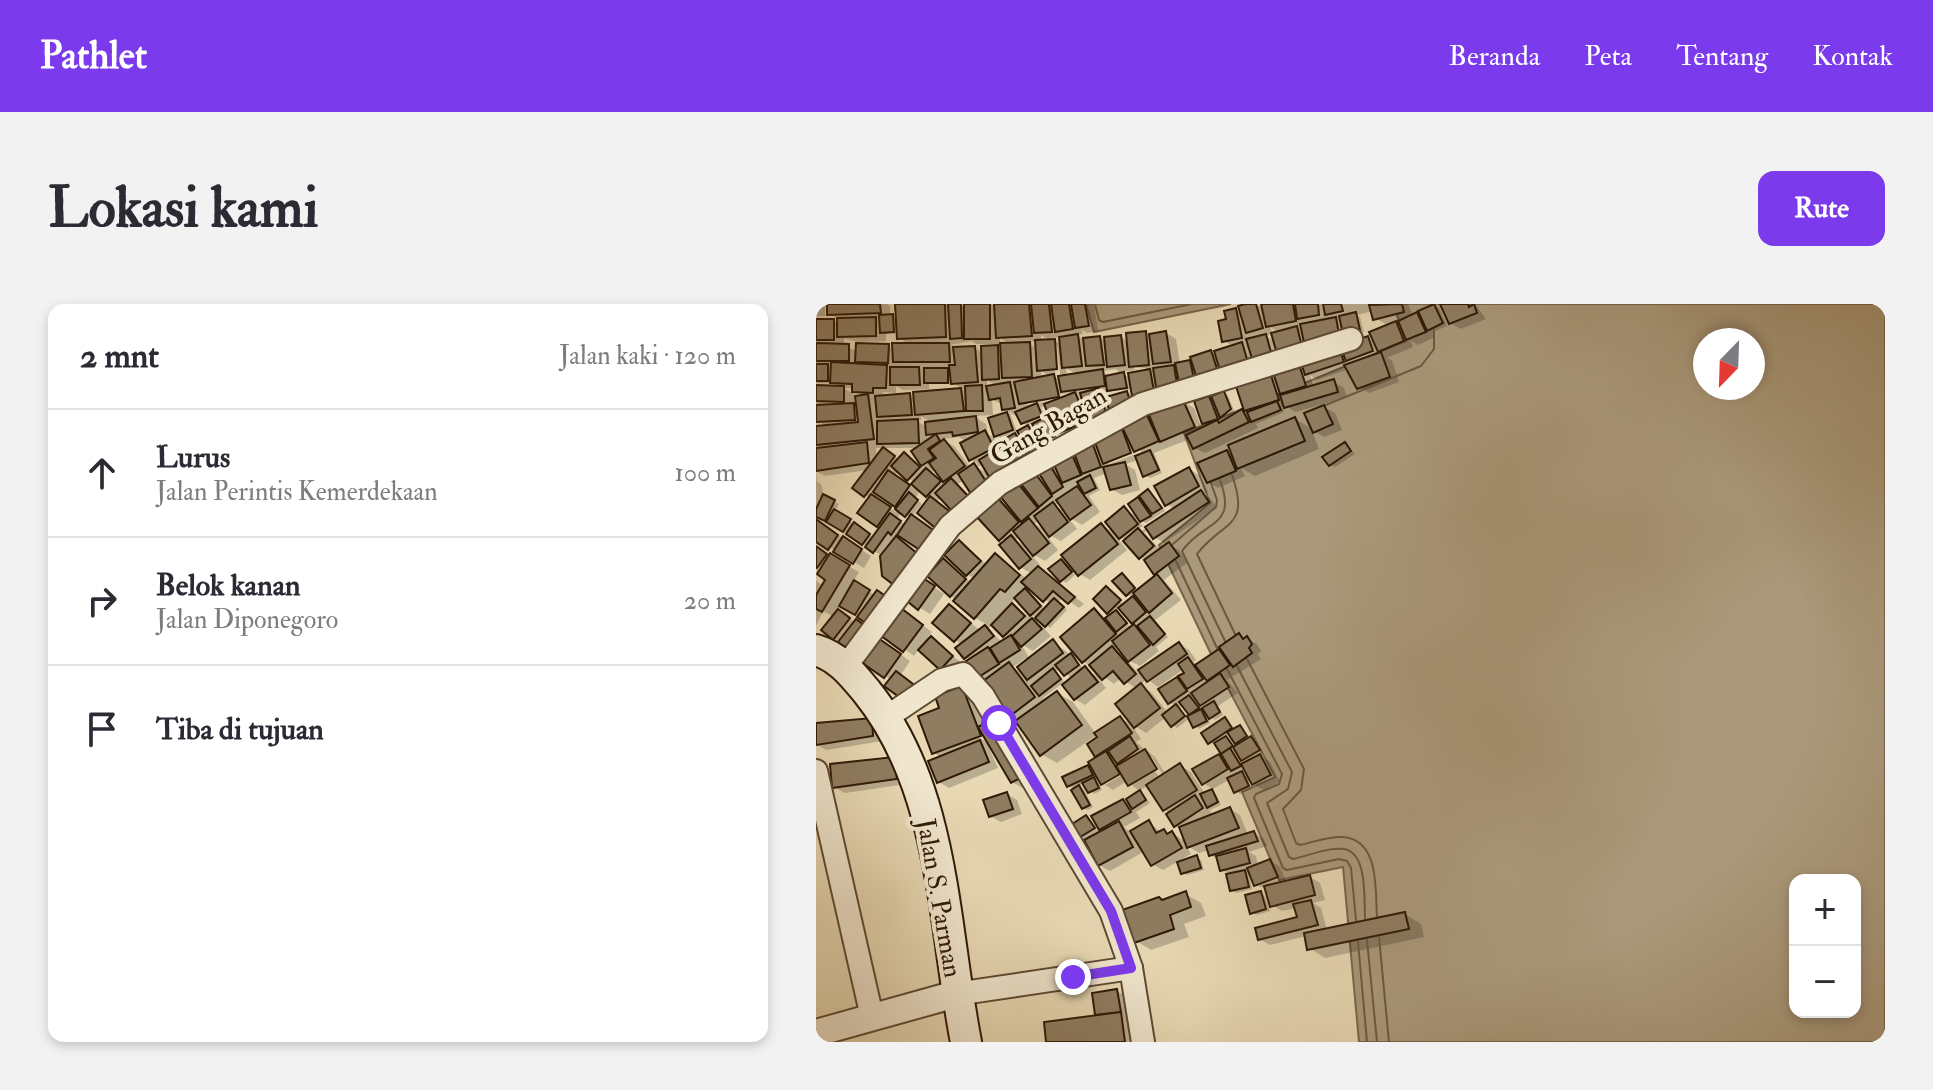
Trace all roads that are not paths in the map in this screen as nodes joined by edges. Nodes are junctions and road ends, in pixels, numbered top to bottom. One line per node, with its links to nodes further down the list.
1 (1351, 339): 3 (street, Gang Bagan)
2 (816, 650): 3 (main road, Jalan S. Parman)
3 (846, 666): 4 (main road, Jalan S. Parman)
4 (887, 717): 6 (street); 7 (main road, Jalan S. Parman)
5 (816, 771): 8 (street)
6 (1131, 968): 7 (street); 11 (street)
7 (956, 994): 8 (street); 10 (main road, Jalan S. Parman)
8 (872, 1017): 9 (street)
9 (816, 1033)
10 (966, 1042)
11 (1143, 1042)

